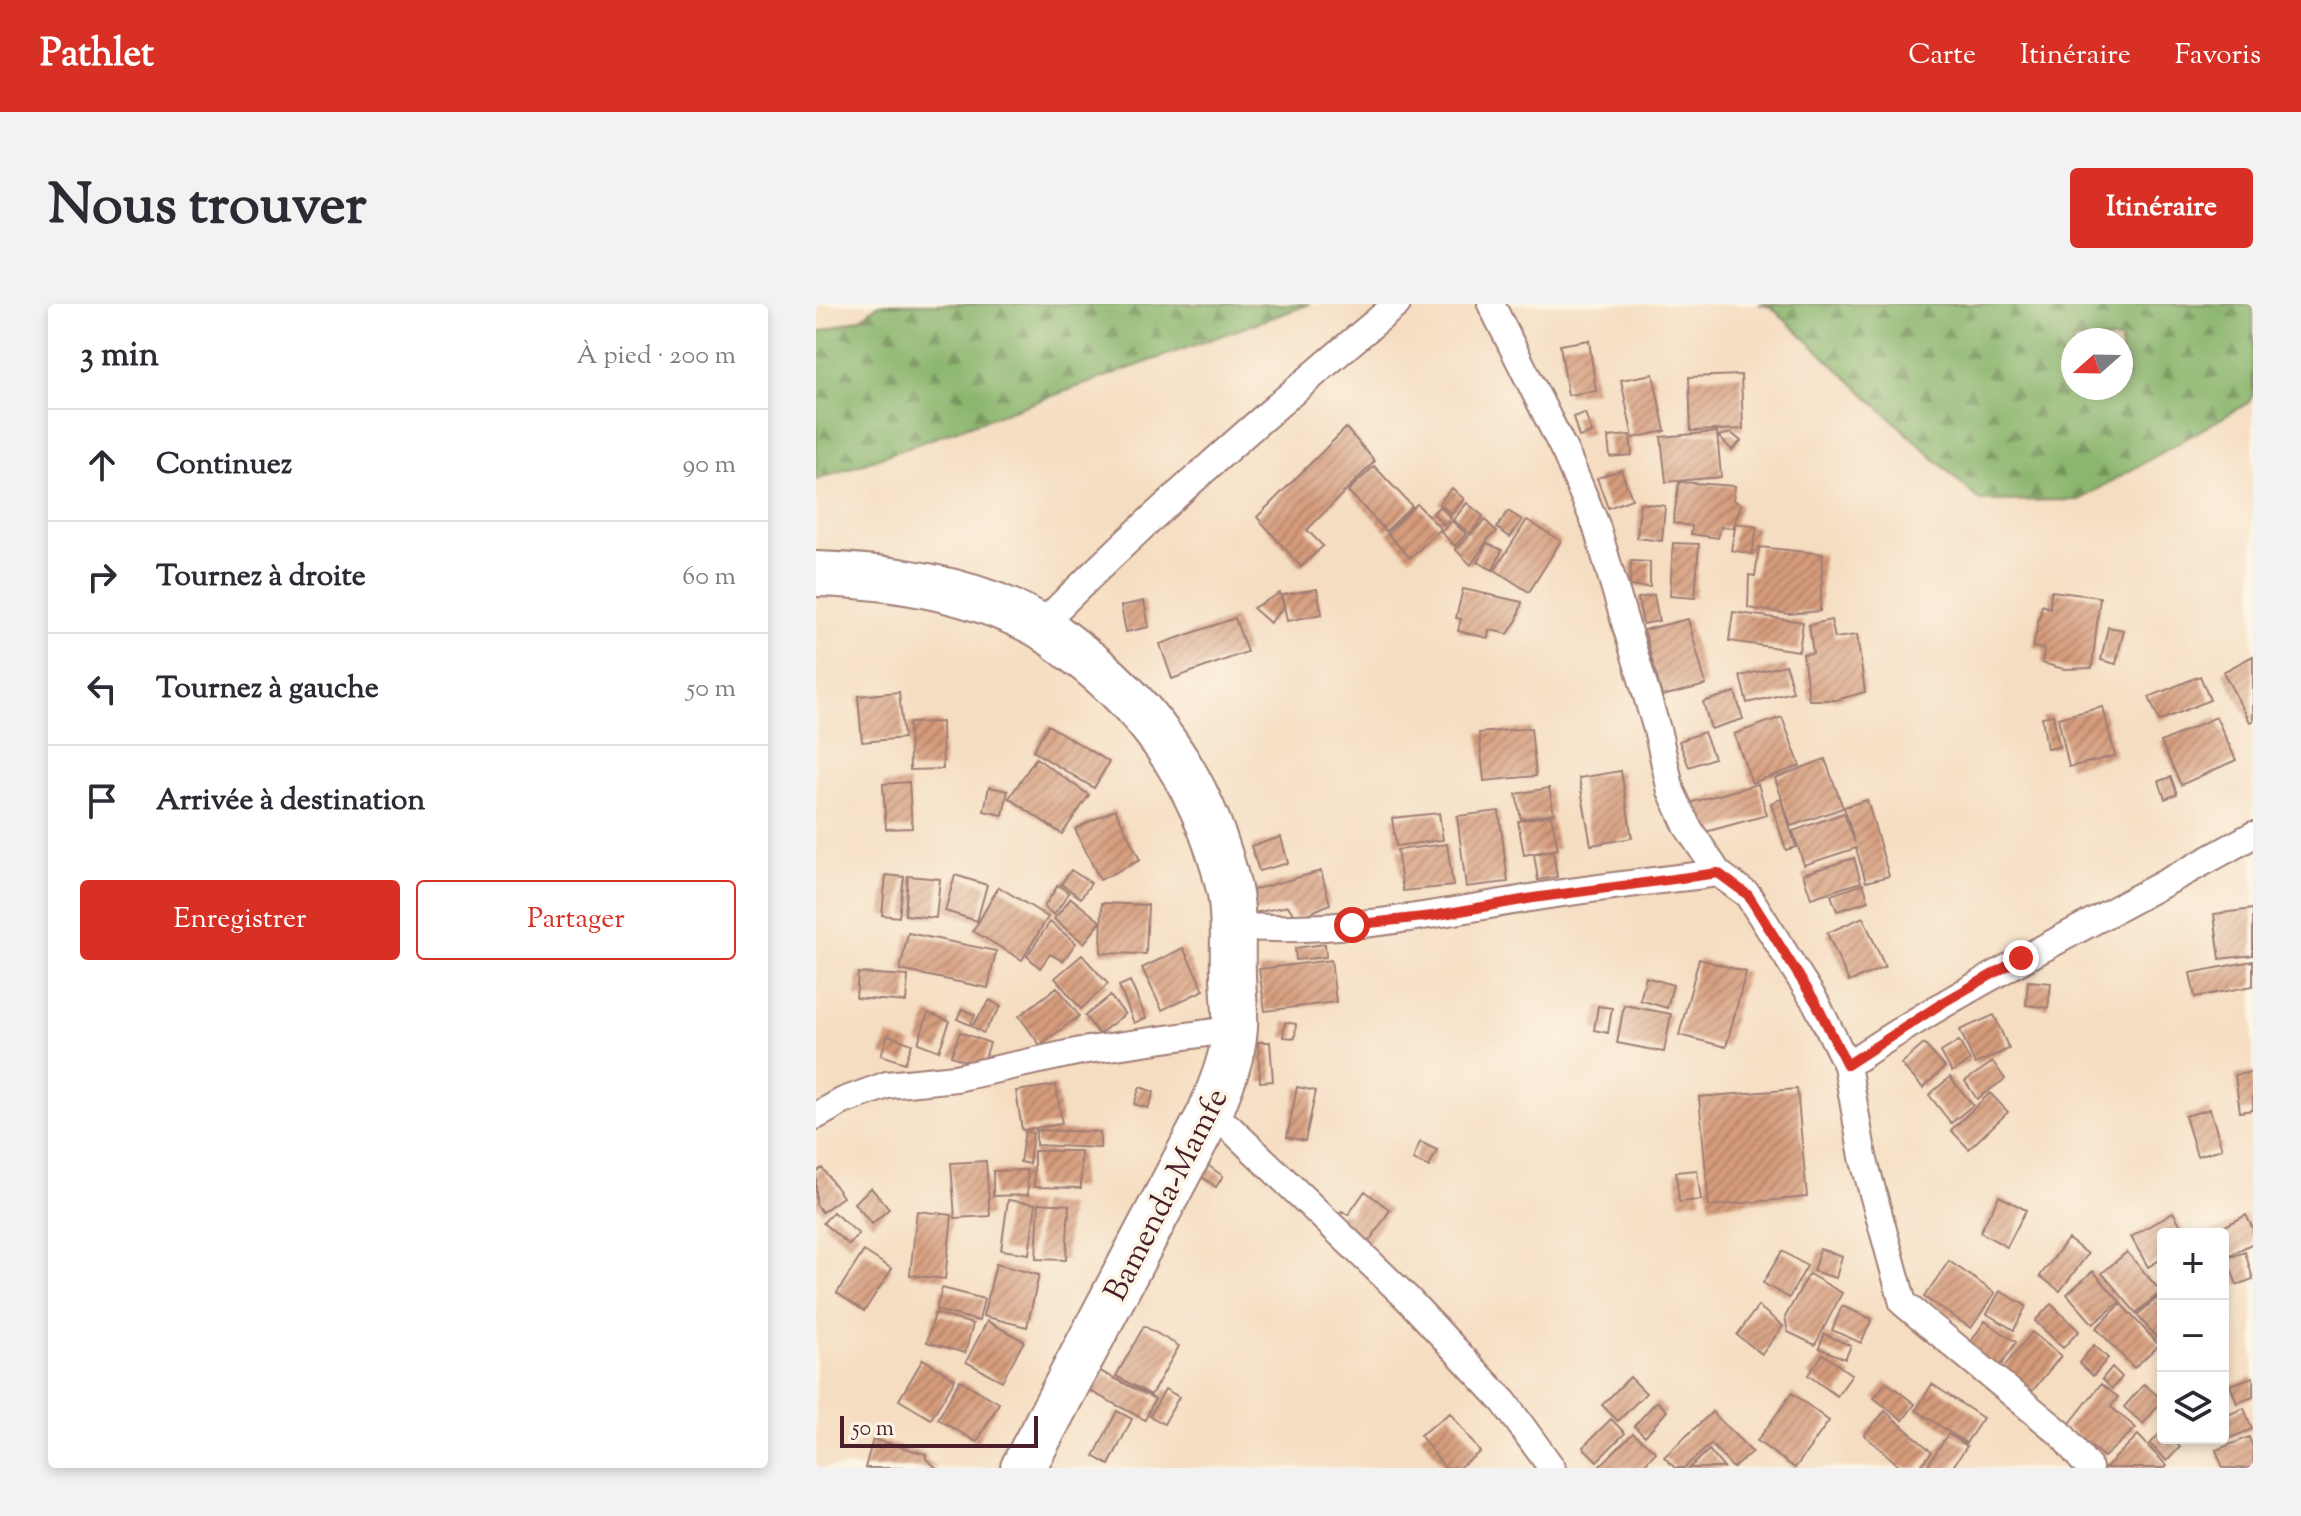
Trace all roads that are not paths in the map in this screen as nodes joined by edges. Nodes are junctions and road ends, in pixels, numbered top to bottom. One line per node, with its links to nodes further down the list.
1 (1397, 304): 4 (street)
2 (1491, 304): 6 (street)
3 (816, 574): 4 (highway, Bamenda-Mamfe)
4 (1040, 626): 7 (highway, Bamenda-Mamfe)
5 (2253, 835): 9 (street)
6 (1718, 873): 7 (street); 9 (street)
7 (1233, 926): 8 (highway, Bamenda-Mamfe)
8 (1235, 1029): 10 (highway, Bamenda-Mamfe); 11 (street)
9 (1847, 1065): 14 (street)
10 (1209, 1115): 12 (highway, Bamenda-Mamfe); 13 (street)
11 (816, 1116)
12 (1023, 1468)
13 (1552, 1468)
14 (2089, 1468)

